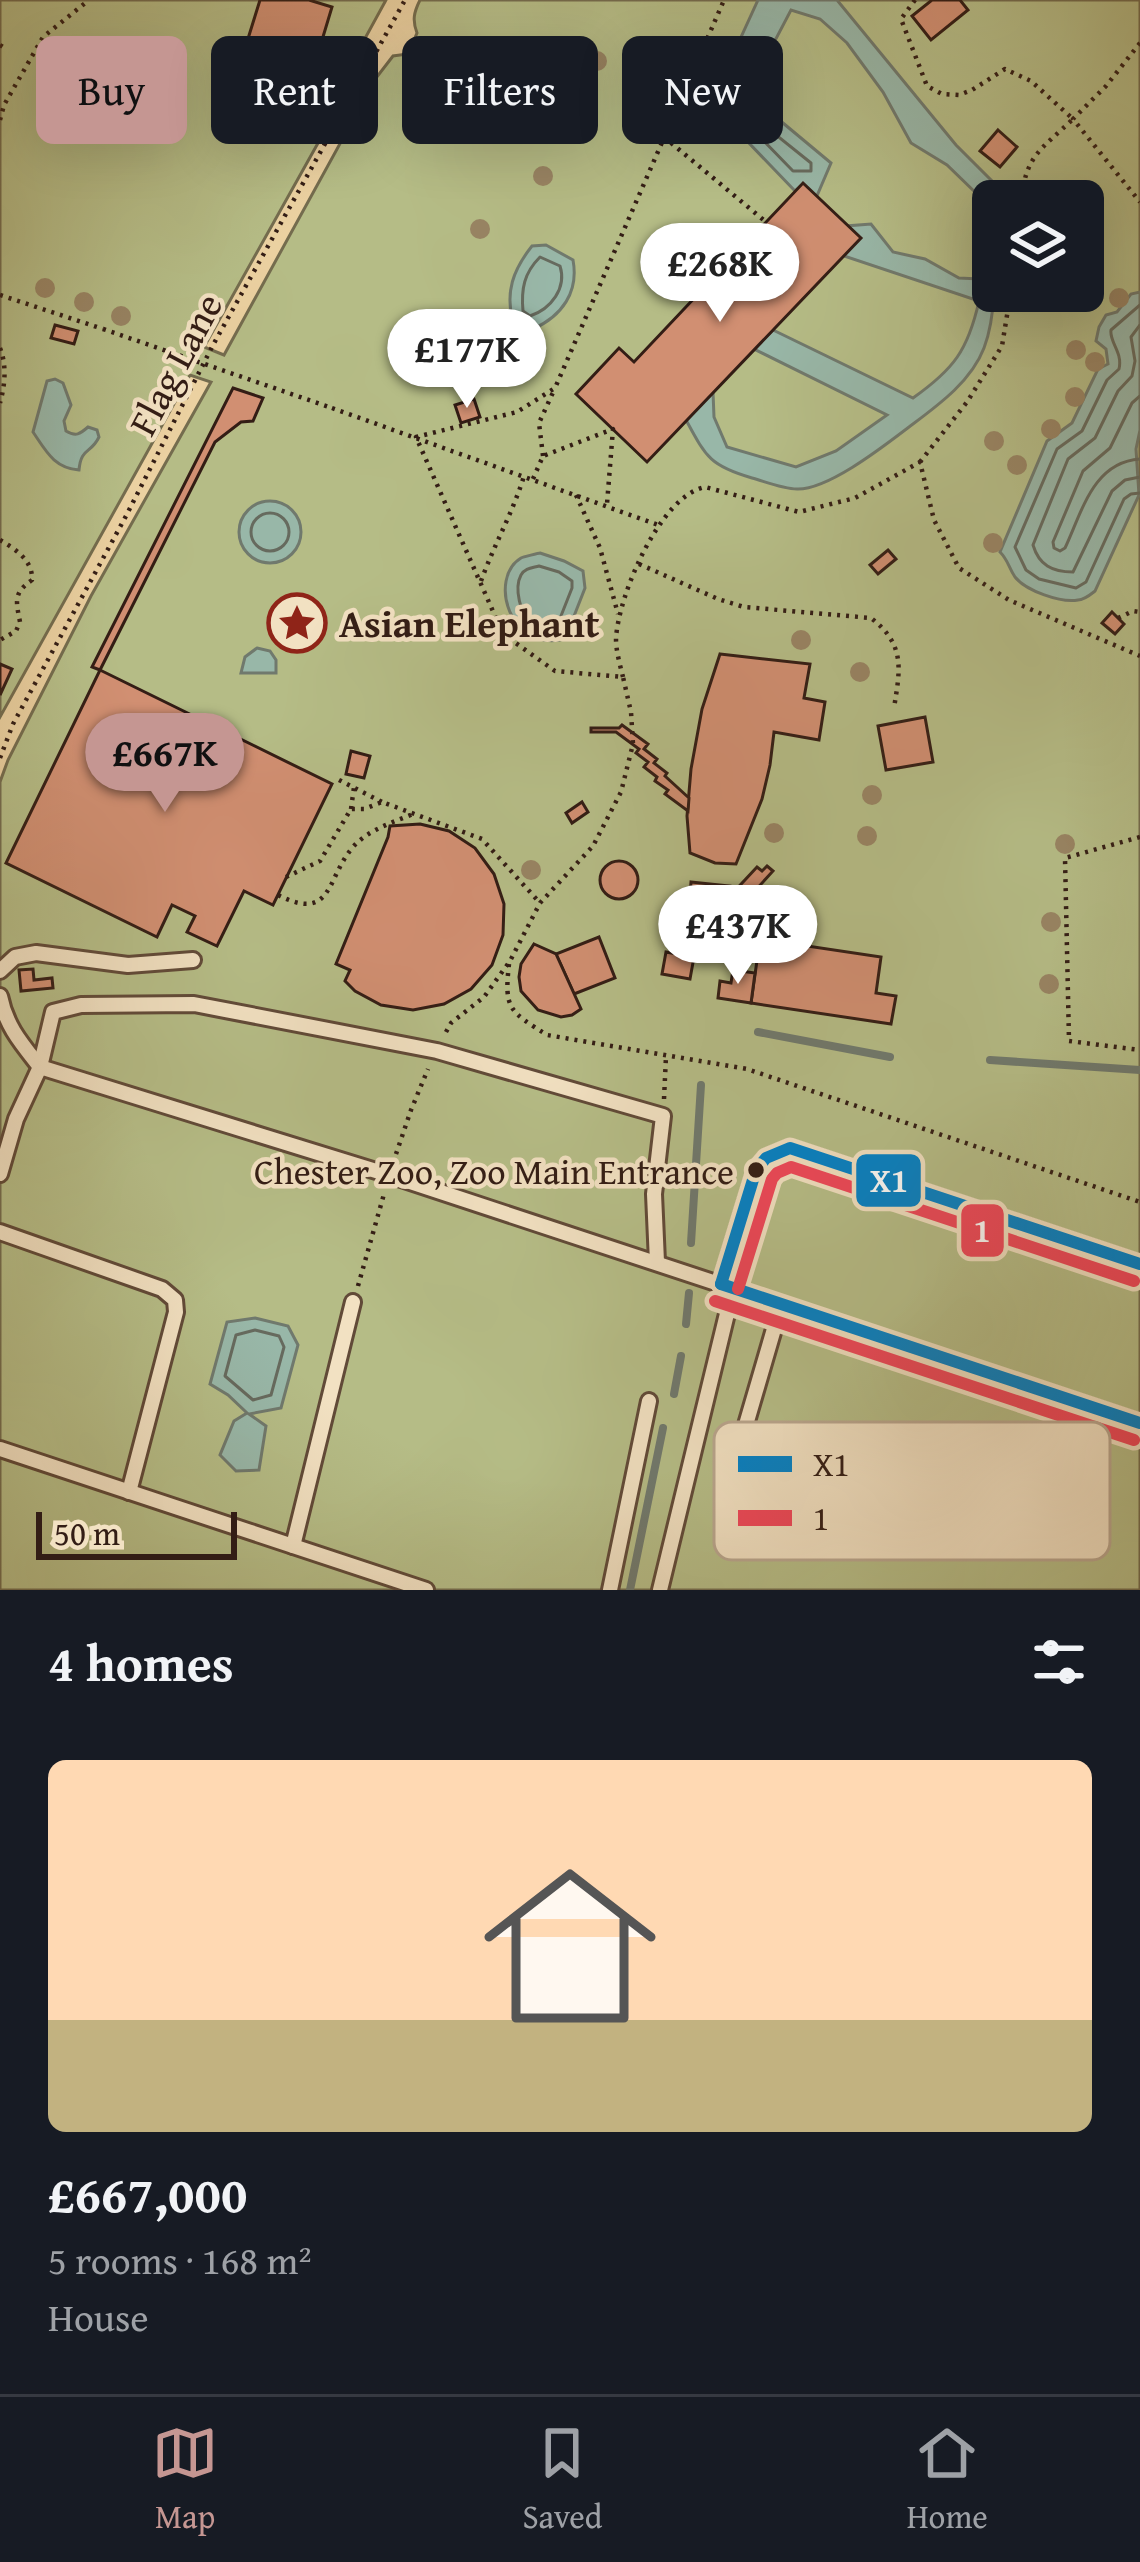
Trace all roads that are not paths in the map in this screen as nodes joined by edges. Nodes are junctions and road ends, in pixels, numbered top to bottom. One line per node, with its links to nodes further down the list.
1 (193, 960): 2 (lane)
2 (0, 971)
3 (0, 996): 4 (lane)
4 (40, 1066): 5 (lane); 7 (lane); 7 (lane)
5 (0, 1174)
6 (0, 1232): 16 (lane)
7 (658, 1262): 9 (lane)
8 (1140, 1264): 9 (lane)
9 (727, 1287): 11 (lane); 20 (lane)
10 (353, 1302): 17 (lane)
11 (781, 1305): 13 (lane); 14 (lane)
12 (649, 1401): 19 (lane)
13 (747, 1422)
14 (1140, 1423)
15 (0, 1449): 16 (lane)
16 (130, 1492): 17 (lane)
17 (293, 1546): 18 (lane)
18 (426, 1590)
19 (610, 1590)
20 (660, 1590)

